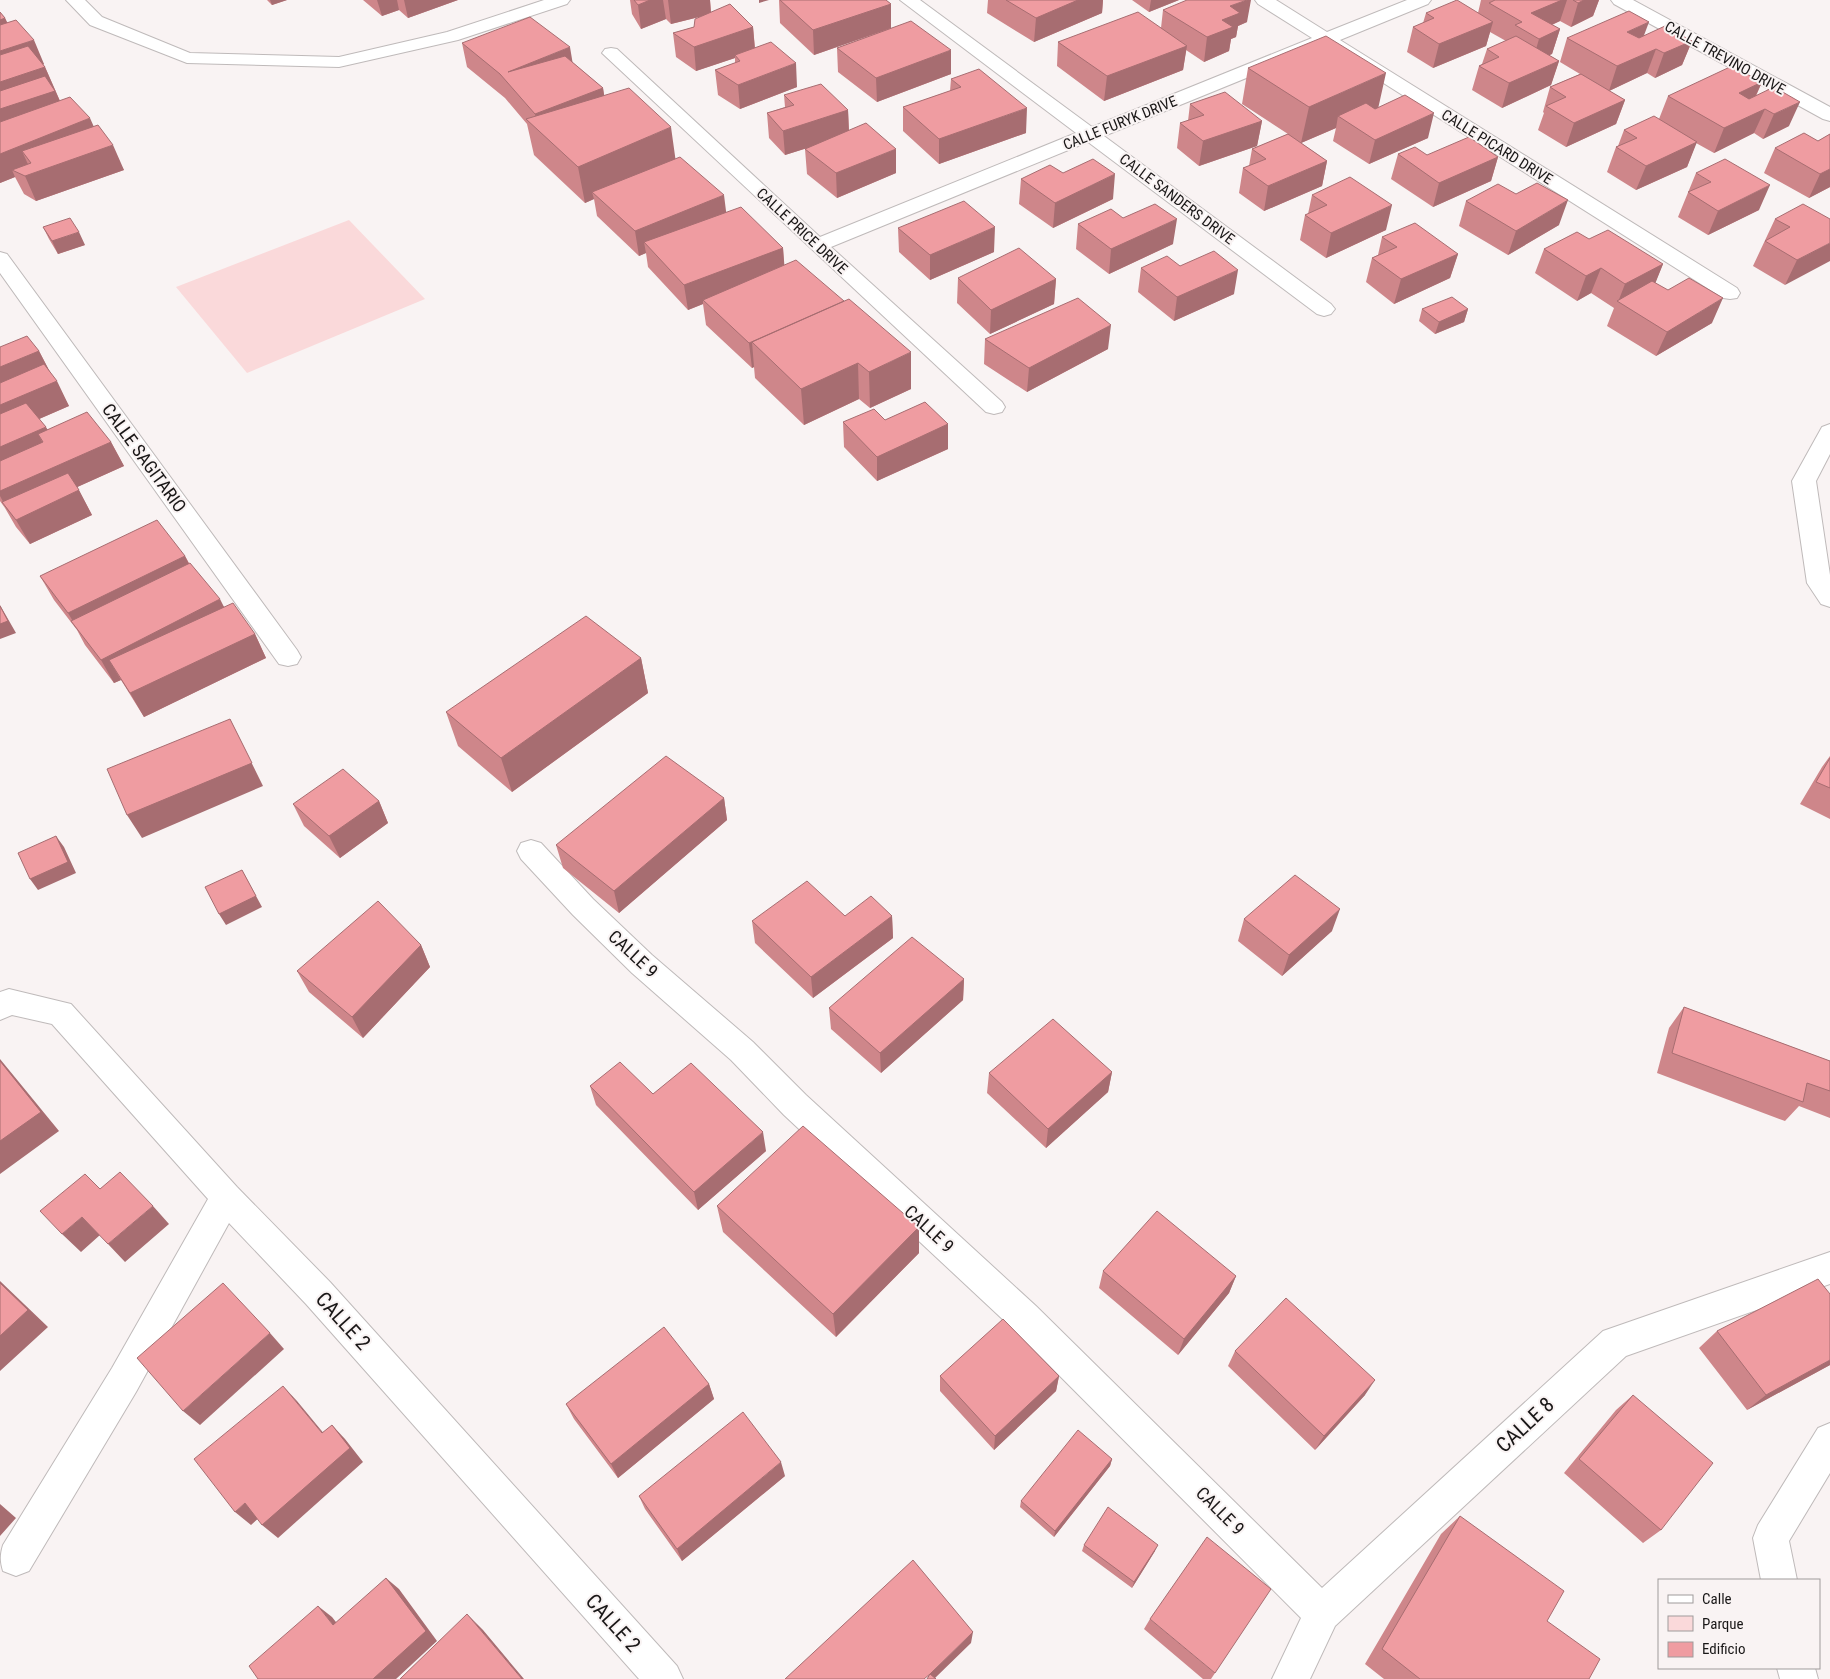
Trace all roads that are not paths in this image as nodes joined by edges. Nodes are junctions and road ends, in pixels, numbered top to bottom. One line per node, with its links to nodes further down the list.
1 (75, 0): 2 (street)
2 (561, 0)
3 (909, 0): 10 (street, CALLE SANDERS DRIVE)
4 (1264, 0): 7 (street, CALLE PICARD DRIVE)
5 (1422, 0): 7 (street, CALLE FURYK DRIVE)
6 (1620, 0): 9 (street, CALLE TREVINO DRIVE)
7 (1326, 39): 10 (street, CALLE FURYK DRIVE); 13 (street, CALLE PICARD DRIVE)
8 (611, 53): 11 (street, CALLE PRICE DRIVE)
9 (1830, 115)
10 (1090, 135): 11 (street, CALLE FURYK DRIVE); 14 (street, CALLE SANDERS DRIVE)
11 (817, 245): 15 (street, CALLE PRICE DRIVE)
12 (0, 258): 18 (street, CALLE SAGITARIO)
13 (1730, 294)
14 (1324, 309)
15 (994, 407)
16 (1830, 432): 17 (street)
17 (1830, 598)
18 (288, 657)
19 (531, 851): 26 (street, CALLE 9)
20 (0, 1007): 21 (street, CALLE 2)
21 (226, 1197): 24 (street); 27 (street, CALLE 2)
22 (1830, 1268): 26 (street, CALLE 8)
23 (1830, 1440): 25 (street)
24 (16, 1558)
25 (1779, 1579)
26 (1322, 1613): 28 (street, CALLE 8)
27 (664, 1679)
28 (1290, 1679)

